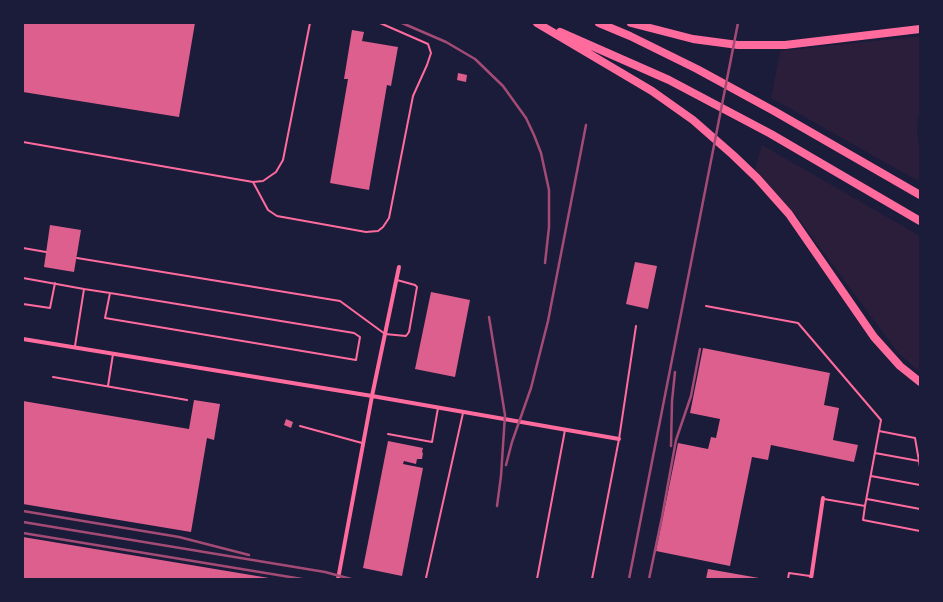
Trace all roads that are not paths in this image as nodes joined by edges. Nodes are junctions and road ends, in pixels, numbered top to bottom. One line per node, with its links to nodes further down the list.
1 (310, 23): 9 (lane)
2 (380, 23): 9 (lane)
3 (538, 23): 7 (highway)
4 (599, 23): 10 (highway)
5 (631, 23): 6 (highway)
6 (920, 29)
7 (568, 38): 11 (highway); 29 (highway)
8 (23, 142): 9 (lane)
9 (253, 182)
10 (920, 195)
11 (920, 221)
12 (23, 248): 13 (lane)
13 (46, 252)
14 (77, 258): 24 (lane)
15 (399, 267): 17 (street)
16 (23, 278): 18 (lane)
17 (396, 280): 24 (street); 24 (lane)
18 (55, 283): 19 (lane); 21 (lane)
19 (84, 289): 20 (lane); 26 (lane)
20 (110, 293): 20 (lane)
21 (23, 304)
22 (706, 306): 37 (lane)
23 (636, 326): 39 (lane)
24 (385, 334): 31 (street)
25 (23, 339): 26 (street)
26 (75, 348): 27 (street)
27 (113, 354): 30 (lane); 31 (street)
28 (53, 377): 30 (lane)
29 (920, 382)
30 (108, 386): 32 (lane)
31 (372, 396): 33 (street); 40 (street)
32 (187, 400)
33 (438, 408): 34 (street); 38 (lane)
34 (463, 412): 36 (street); 51 (lane)
35 (300, 426): 40 (lane)
36 (565, 430): 39 (street); 54 (lane)
37 (879, 431): 41 (lane); 42 (lane)
38 (388, 434)
39 (619, 439): 55 (lane)
40 (363, 443): 53 (street)
41 (875, 453): 42 (lane); 44 (lane)
42 (919, 461): 43 (lane)
43 (920, 467)
44 (871, 476): 45 (lane); 47 (lane)
45 (920, 485)
46 (823, 498): 48 (lane); 52 (street)
47 (867, 500): 48 (lane); 49 (lane)
48 (865, 506): 50 (lane)
49 (920, 509)
50 (920, 531)
51 (426, 578)
52 (811, 578): 56 (lane)
53 (338, 579)
54 (537, 579)
55 (592, 579)
56 (788, 579)

